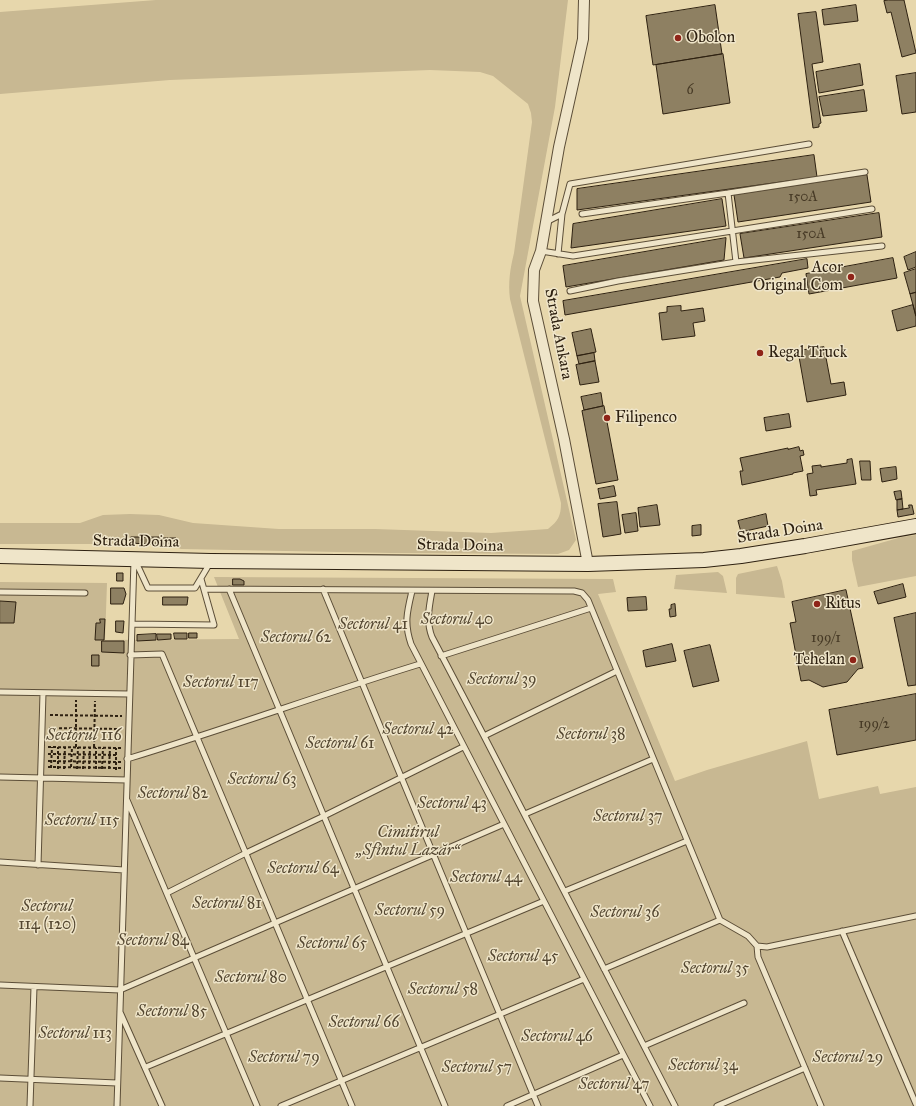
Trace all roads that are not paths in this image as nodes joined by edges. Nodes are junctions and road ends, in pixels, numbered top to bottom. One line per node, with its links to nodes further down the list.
1 (584, 0): 8 (street, Strada Ankara)
2 (809, 144): 6 (lane)
3 (865, 172): 4 (lane)
4 (728, 193): 7 (lane); 9 (lane)
5 (872, 210): 9 (lane)
6 (562, 214): 8 (lane); 12 (lane)
7 (582, 214)
8 (545, 222): 11 (street, Strada Ankara)
9 (732, 231): 12 (lane); 13 (lane)
10 (882, 246): 13 (lane)
11 (540, 251): 12 (lane); 19 (street, Strada Ankara)
12 (558, 254)
13 (736, 262): 14 (lane)
14 (570, 291)
15 (916, 526): 19 (main road, Strada Doina)
16 (0, 556): 17 (main road, Strada Doina)
17 (134, 559): 18 (main road, Strada Doina); 20 (lane); 29 (lane)
18 (211, 561): 19 (main road, Strada Doina); 20 (lane)
19 (588, 564)
20 (201, 579): 21 (lane)
21 (204, 589): 22 (lane); 29 (lane)
22 (229, 589): 23 (lane); 38 (lane)
23 (323, 589): 24 (lane); 34 (lane)
24 (412, 591): 26 (lane); 32 (lane)
25 (0, 592): 27 (lane)
26 (432, 592): 28 (lane); 31 (lane)
27 (85, 593)
28 (591, 608): 31 (lane); 33 (lane)
29 (132, 624): 30 (lane)
30 (130, 655): 37 (lane); 40 (lane)
31 (441, 656): 39 (lane)
32 (420, 664): 34 (lane); 41 (lane)
33 (617, 670): 39 (lane); 42 (lane)
34 (361, 682): 38 (lane); 45 (lane)
35 (0, 692): 36 (lane)
36 (43, 693): 37 (lane); 46 (lane)
37 (129, 694): 43 (lane)
38 (280, 710): 40 (lane); 50 (lane)
39 (484, 736): 49 (lane)
40 (197, 738): 43 (lane); 53 (lane)
41 (463, 746): 45 (lane); 51 (lane)
42 (653, 759): 49 (lane); 52 (lane)
43 (125, 760): 47 (lane)
44 (0, 777): 46 (lane)
45 (401, 777): 50 (lane); 54 (lane)
46 (40, 778): 47 (lane); 56 (lane)
47 (127, 780): 48 (lane)
48 (126, 798): 57 (lane); 60 (lane)
49 (525, 814): 59 (lane)
50 (324, 816): 53 (lane); 58 (lane)
51 (504, 824): 54 (lane); 61 (lane)
52 (687, 841): 59 (lane); 63 (lane)
53 (246, 853): 60 (lane); 64 (lane)
54 (433, 854): 58 (lane); 66 (lane)
55 (0, 862): 56 (lane)
56 (38, 865): 57 (lane)
57 (124, 870): 74 (lane)
58 (354, 888): 64 (lane); 69 (lane)
59 (564, 891): 70 (lane)
60 (167, 894): 68 (lane)
61 (544, 901): 66 (lane); 71 (lane)
62 (916, 916): 65 (lane)
63 (720, 920): 67 (lane); 70 (lane)
64 (275, 923): 68 (lane); 75 (lane)
65 (842, 931): 67 (lane); 90 (lane)
66 (466, 933): 69 (lane); 78 (lane)
67 (757, 946): 84 (lane)
68 (194, 958): 74 (lane); 79 (lane)
69 (387, 967): 75 (lane); 81 (lane)
70 (604, 969): 80 (lane)
71 (584, 979): 78 (lane); 82 (lane)
72 (0, 985): 73 (lane)
73 (34, 987): 74 (lane); 86 (lane)
74 (120, 990): 77 (lane)
75 (307, 1000): 79 (lane); 87 (lane)
76 (744, 1003): 80 (lane)
77 (120, 1011): 83 (lane); 88 (lane)
78 (499, 1015): 81 (lane); 89 (lane)
79 (226, 1034): 83 (lane); 94 (lane)
80 (644, 1046): 101 (lane)
81 (421, 1047): 87 (lane); 97 (lane)
82 (623, 1055): 89 (lane); 100 (lane)
83 (146, 1067): 93 (lane)
84 (805, 1068): 102 (lane); 103 (lane)
85 (0, 1078): 86 (lane)
86 (31, 1079): 88 (lane); 91 (lane)
87 (342, 1080): 95 (lane); 96 (lane)
88 (117, 1083): 92 (lane)
89 (533, 1095): 98 (lane); 99 (lane)
90 (916, 1104)
91 (30, 1106)
92 (117, 1106)
93 (162, 1106)
94 (257, 1106)
95 (281, 1106)
96 (352, 1106)
97 (445, 1106)
98 (507, 1106)
99 (538, 1106)
100 (650, 1106)
101 (675, 1106)
102 (718, 1106)
103 (821, 1106)

